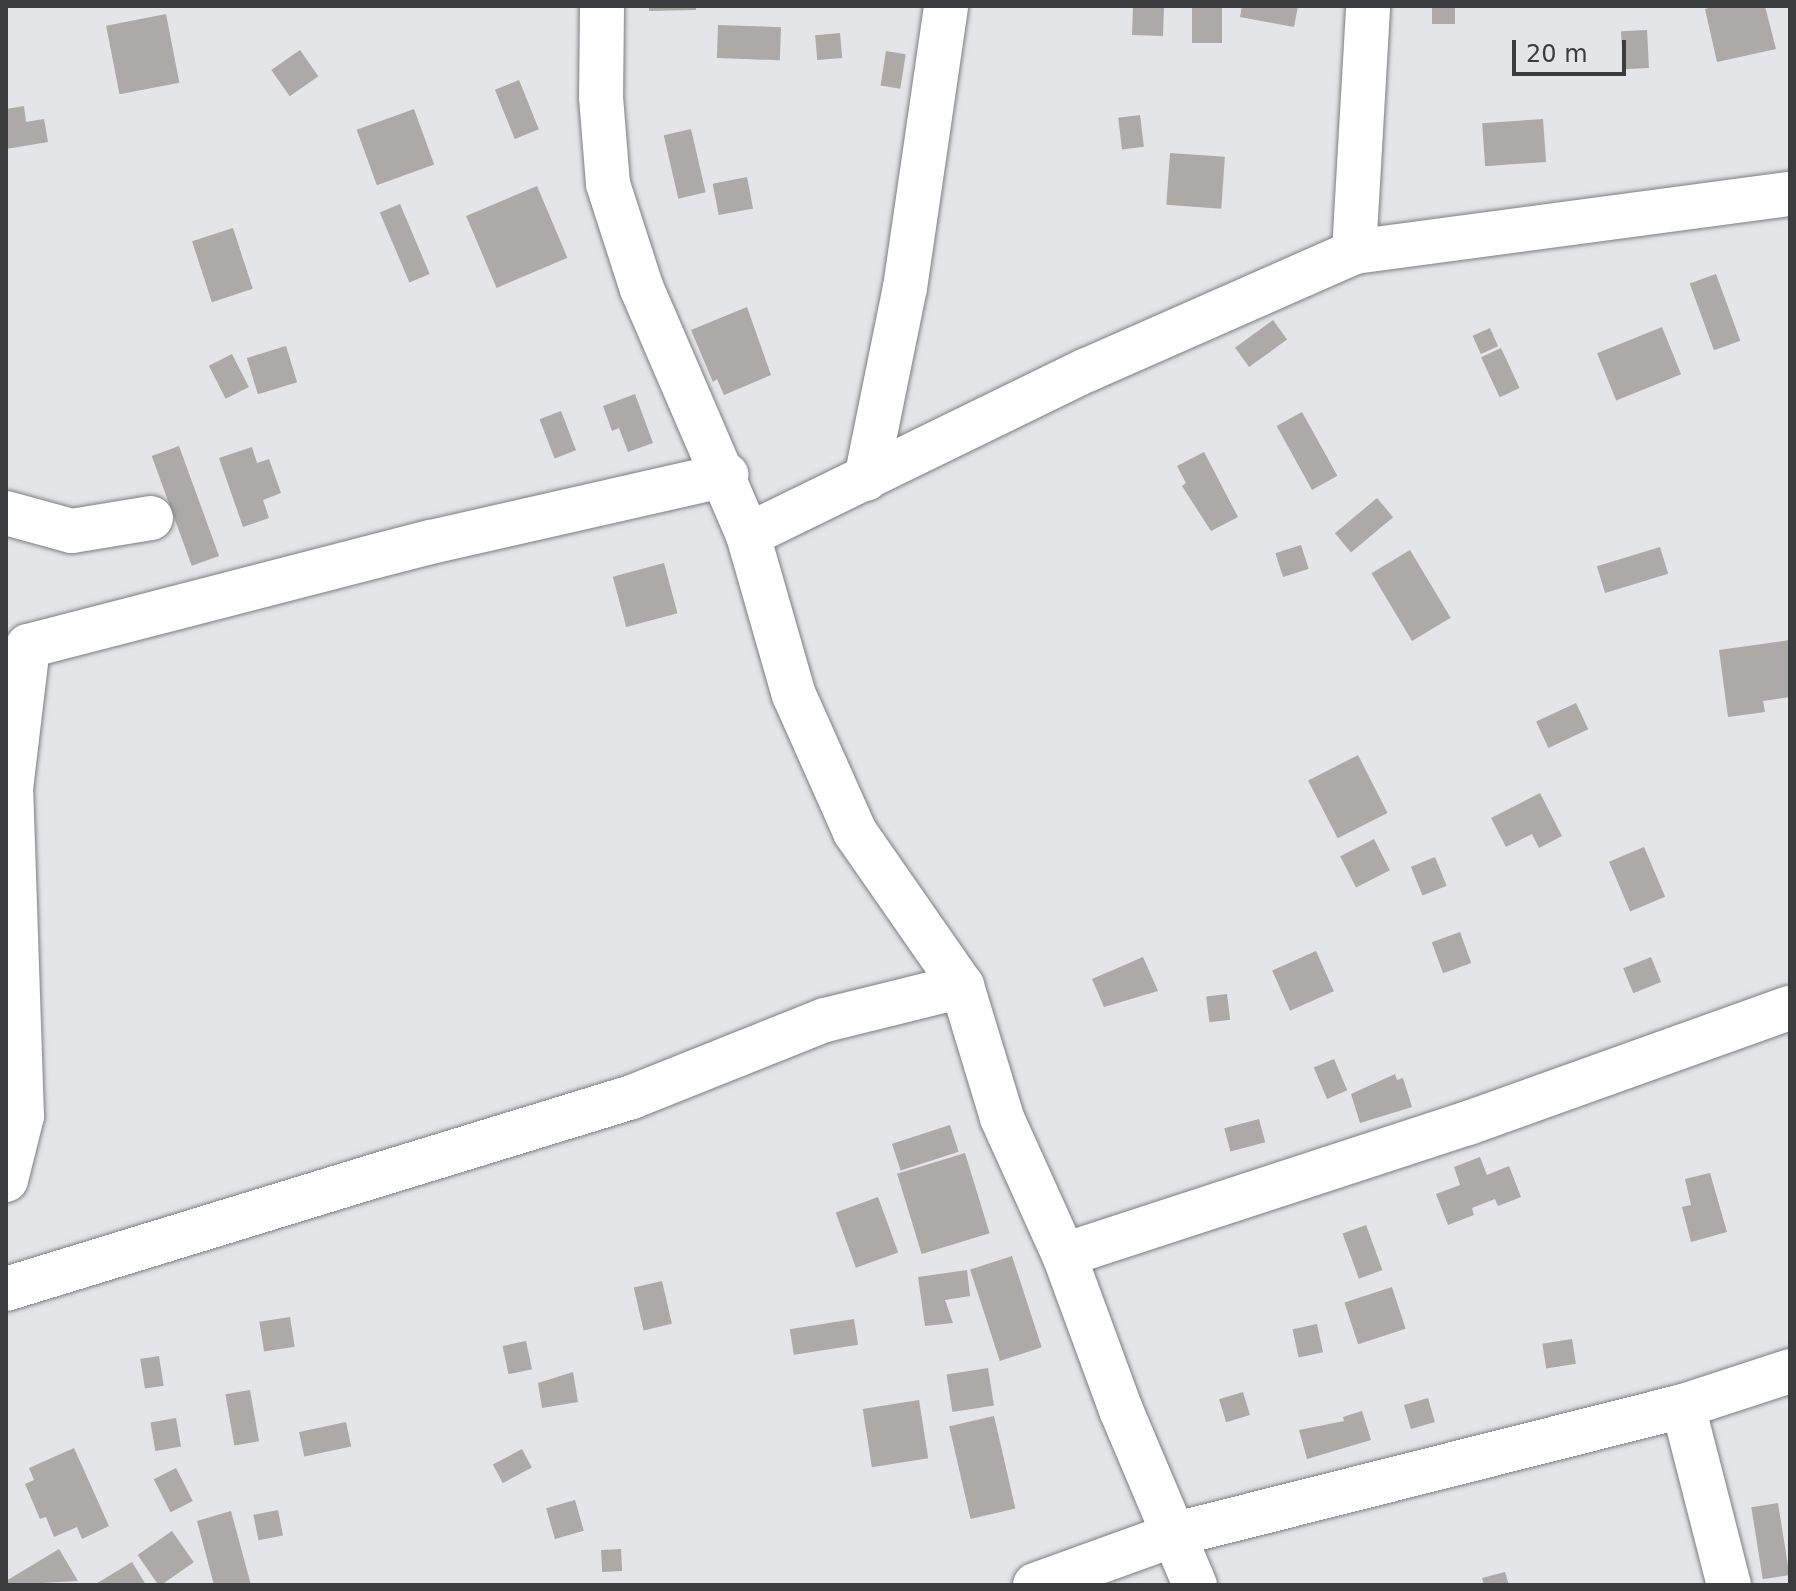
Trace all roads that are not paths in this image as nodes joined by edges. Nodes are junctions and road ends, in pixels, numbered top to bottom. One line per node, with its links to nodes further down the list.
1 (602, 6): 6 (street)
2 (946, 6): 7 (street)
3 (1368, 6): 5 (street)
4 (1790, 194): 5 (street)
5 (1354, 252): 7 (street)
6 (726, 475): 10 (street); 13 (street)
7 (866, 479): 10 (street)
8 (6, 513): 9 (street)
9 (151, 518)
10 (748, 535): 11 (street)
11 (962, 986): 14 (street); 15 (street)
12 (1790, 1008): 14 (street)
13 (6, 1180)
14 (1064, 1255): 18 (street)
15 (6, 1289)
16 (1790, 1371): 17 (street)
17 (1683, 1406): 18 (street); 21 (street)
18 (1176, 1534): 19 (street); 20 (street)
19 (1035, 1585)
20 (1195, 1585)
21 (1729, 1585)

